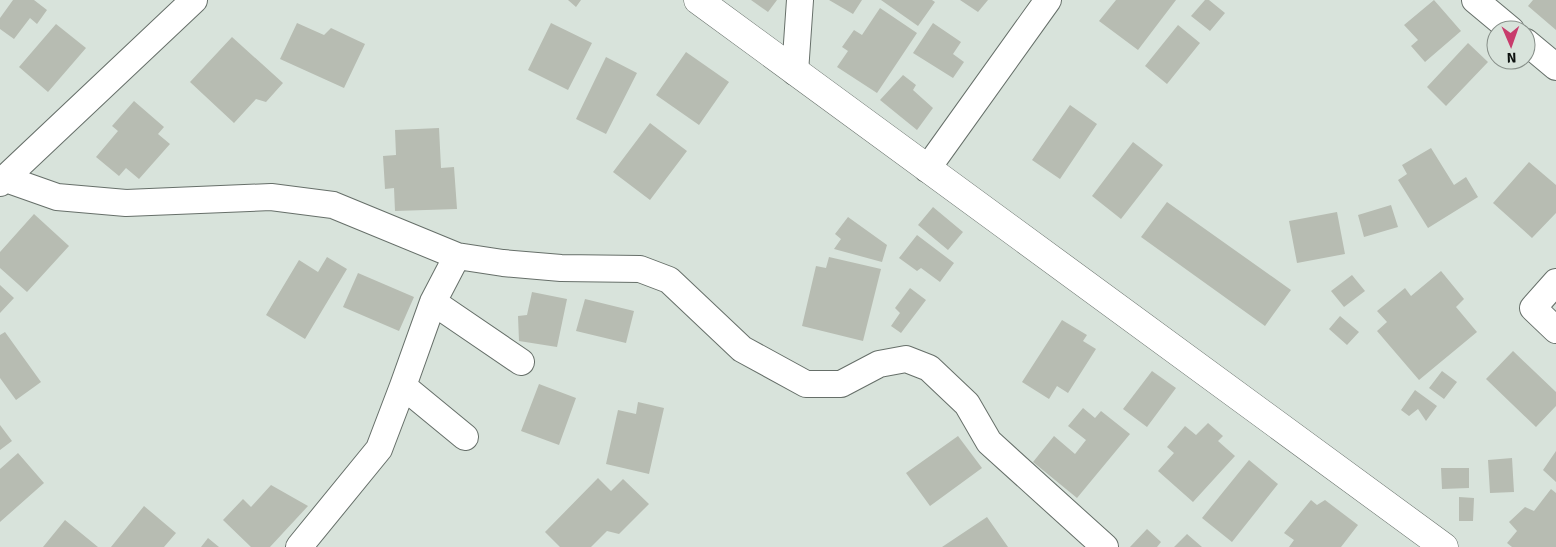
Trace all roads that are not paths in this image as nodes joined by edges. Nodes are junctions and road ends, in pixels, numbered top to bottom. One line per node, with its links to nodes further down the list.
1 (194, 0): 11 (street)
2 (698, 0): 9 (street)
3 (800, 0): 9 (street)
4 (1048, 0): 10 (street)
5 (1475, 0): 6 (street)
6 (1499, 20)
7 (1536, 51): 8 (street)
8 (1556, 68)
9 (796, 72): 10 (street)
10 (927, 169): 21 (street)
11 (3, 181): 12 (street)
12 (457, 256): 14 (street); 20 (street)
13 (1556, 282): 15 (street)
14 (433, 302): 16 (street); 17 (street)
15 (1556, 330)
16 (521, 362)
17 (403, 386): 18 (street); 19 (street)
18 (465, 437)
19 (299, 547)
20 (1105, 547)
21 (1444, 547)

